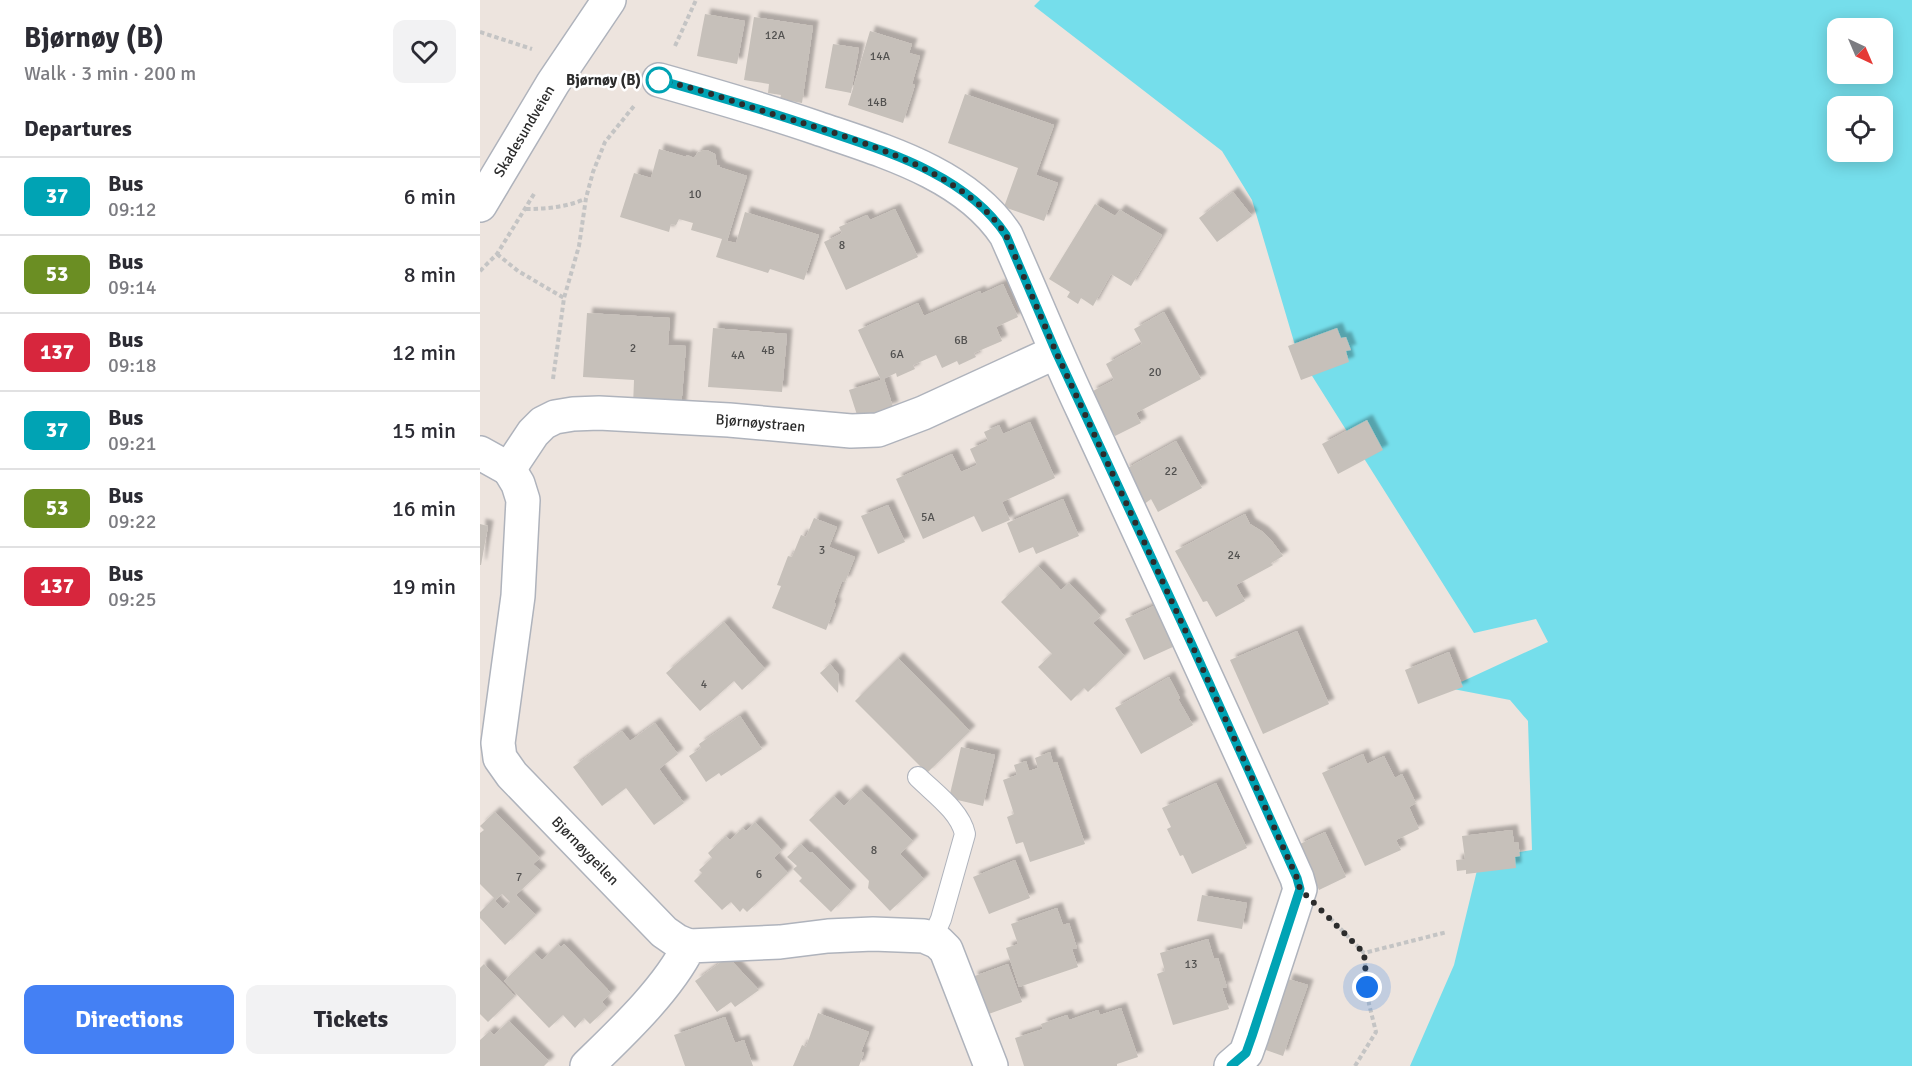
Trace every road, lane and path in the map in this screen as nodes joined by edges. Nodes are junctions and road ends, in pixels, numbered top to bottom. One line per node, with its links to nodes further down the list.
1 (609, 0): 7 (street, Skadesundveien)
2 (696, 0): 5 (path)
3 (480, 32): 4 (path)
4 (536, 50)
5 (659, 80): 6 (path); 11 (street)
6 (586, 198): 8 (path); 10 (path)
7 (480, 205)
8 (526, 209)
9 (497, 254): 10 (path)
10 (564, 298): 12 (path)
11 (1056, 352): 12 (street, Bjørnøystraen); 17 (street)
12 (543, 423): 14 (street)
13 (480, 453): 14 (street)
14 (509, 469): 15 (street, Bjørnøygeilen)
15 (489, 748): 20 (street, Bjørnøygeilen)
16 (918, 777): 19 (lane)
17 (1300, 889): 21 (path); 24 (street)
18 (1447, 932): 21 (path)
19 (932, 939): 20 (street); 23 (street)
20 (689, 946): 22 (street)
21 (1364, 953): 25 (path)
22 (587, 1066)
23 (991, 1066)
24 (1231, 1066)
25 (1355, 1066)

